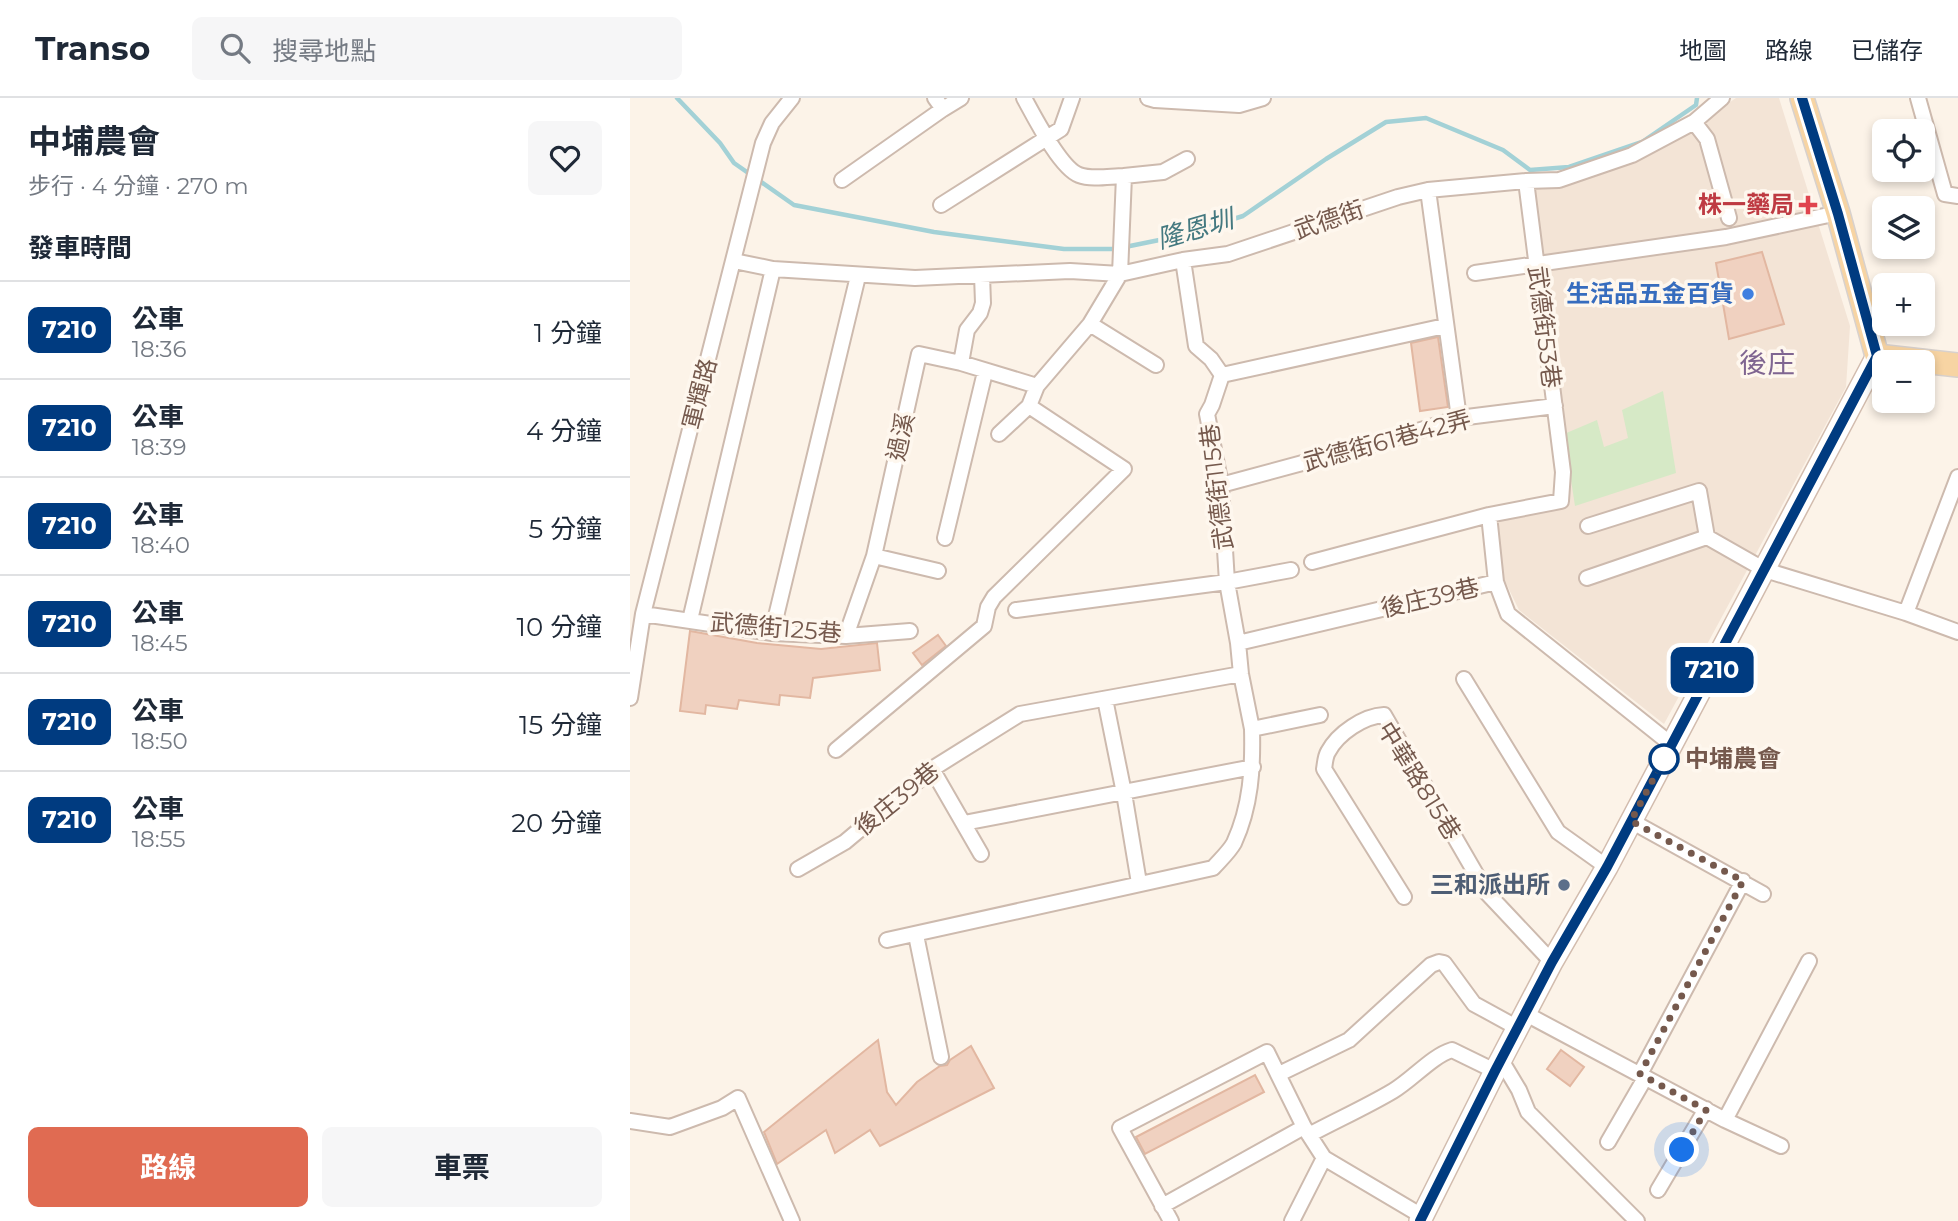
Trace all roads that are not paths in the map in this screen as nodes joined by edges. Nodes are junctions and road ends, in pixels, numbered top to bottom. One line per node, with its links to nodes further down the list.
1 (792, 98): 23 (street, 軍輝路)
2 (961, 98): 10 (street)
3 (1024, 98): 12 (street)
4 (1072, 98): 12 (street)
5 (1148, 98): 6 (street)
6 (1263, 98)
7 (1722, 98): 11 (street, 武德街)
8 (1802, 98): 20 (main road)
9 (1918, 98): 18 (street)
10 (939, 104): 15 (street)
11 (1694, 122): 16 (street, 武德街); 21 (street)
12 (1046, 138): 14 (street); 19 (street)
13 (1187, 159): 14 (street)
14 (1124, 176): 27 (street)
15 (842, 180)
16 (1526, 181): 17 (street, 武德街); 24 (street, 武德街53巷)
17 (1428, 190): 22 (street, 武德街); 31 (street)
18 (1958, 196)
19 (941, 205)
20 (1838, 214): 24 (street); 32 (main road)
21 (1729, 218)
22 (1183, 260): 27 (street, 武德街); 39 (street)
23 (734, 261): 25 (street, 武德街); 61 (street, 軍輝路)
24 (1536, 264): 26 (street); 42 (street, 武德街53巷)
25 (773, 269): 29 (street, 武德街); 62 (street)
26 (1475, 273)
27 (1119, 274): 28 (street, 武德街); 30 (street)
28 (982, 275): 29 (street, 武德街); 34 (street)
29 (858, 276): 65 (street)
30 (1090, 324): 35 (street); 40 (street)
31 (1445, 326): 39 (street); 43 (street)
32 (1875, 350)
33 (1935, 362): 36 (main road)
34 (961, 363): 38 (street, 過溪); 51 (street, 過溪)
35 (1156, 365)
36 (1958, 365)
37 (1872, 366): 54 (main road)
38 (985, 372): 40 (street, 過溪); 50 (street)
39 (1222, 375): 46 (street, 武德街115巷)
40 (1037, 386): 41 (street)
41 (1029, 406): 44 (street); 75 (street)
42 (1555, 406): 43 (street, 武德街61巷42弄); 47 (street, 武德街53巷)
43 (1459, 418): 46 (street, 武德街61巷42弄)
44 (999, 435)
45 (1958, 477): 60 (street)
46 (1221, 485): 57 (street, 武德街115巷)
47 (1489, 515): 52 (street); 58 (street)
48 (1588, 526): 49 (street)
49 (1707, 537): 54 (street); 56 (street)
50 (945, 538)
51 (874, 556): 55 (street); 66 (street, 過溪)
52 (1312, 562)
53 (1291, 570): 57 (street)
54 (1765, 570): 60 (street); 74 (main road)
55 (939, 571)
56 (1587, 578)
57 (1227, 582): 59 (street); 67 (street, 武德街115巷)
58 (1496, 582): 67 (street, 後庄39巷); 74 (street, 後庄39巷)
59 (1016, 610)
60 (1906, 613): 64 (street)
61 (643, 614): 62 (street, 武德街125巷); 70 (street, 軍輝路)
62 (691, 620): 65 (street, 武德街125巷)
63 (910, 631): 66 (street, 武德街125巷)
64 (1958, 632)
65 (772, 633): 66 (street, 武德街125巷)
66 (846, 636)
67 (1238, 643): 68 (street)
68 (1241, 674): 71 (street, 後庄39巷); 73 (street)
69 (1464, 679): 82 (street)
70 (630, 698)
71 (1105, 699): 77 (street, 後庄39巷); 78 (street)
72 (1320, 715): 73 (street)
73 (1252, 729): 76 (street)
74 (1672, 745): 79 (main road)
75 (836, 750)
76 (1253, 767): 78 (street); 85 (street)
77 (932, 769): 80 (street); 83 (street, 後庄39巷)
78 (1124, 793): 80 (street); 85 (street)
79 (1631, 821): 82 (main road); 84 (street)
80 (964, 823): 81 (street)
81 (981, 853)
82 (1607, 867): 91 (main road)
83 (798, 869)
84 (1743, 881): 86 (street); 96 (street)
85 (1139, 883): 88 (street)
86 (1763, 894)
87 (1404, 897): 91 (street, 中華路815巷)
88 (916, 935): 89 (street); 93 (street)
89 (887, 940)
90 (1809, 961): 98 (street)
91 (1552, 962): 92 (main road)
92 (1522, 1021): 94 (main road); 95 (street); 96 (street)
93 (941, 1057)
94 (1498, 1066): 100 (street); 106 (main road); 110 (street)
95 (1279, 1074): 100 (street); 105 (street)
96 (1643, 1076): 97 (street); 101 (street)
97 (1706, 1110): 98 (street); 104 (street)
98 (1725, 1119): 102 (street)
99 (630, 1121): 107 (street)
100 (1307, 1131): 103 (street); 105 (street)
101 (1608, 1142)
102 (1781, 1146)
103 (1324, 1158): 106 (street); 109 (street)
104 (1658, 1190)
105 (1162, 1206): 108 (street)
106 (1421, 1219)
107 (792, 1221)
108 (1171, 1221)
109 (1292, 1221)
110 (1637, 1221)

